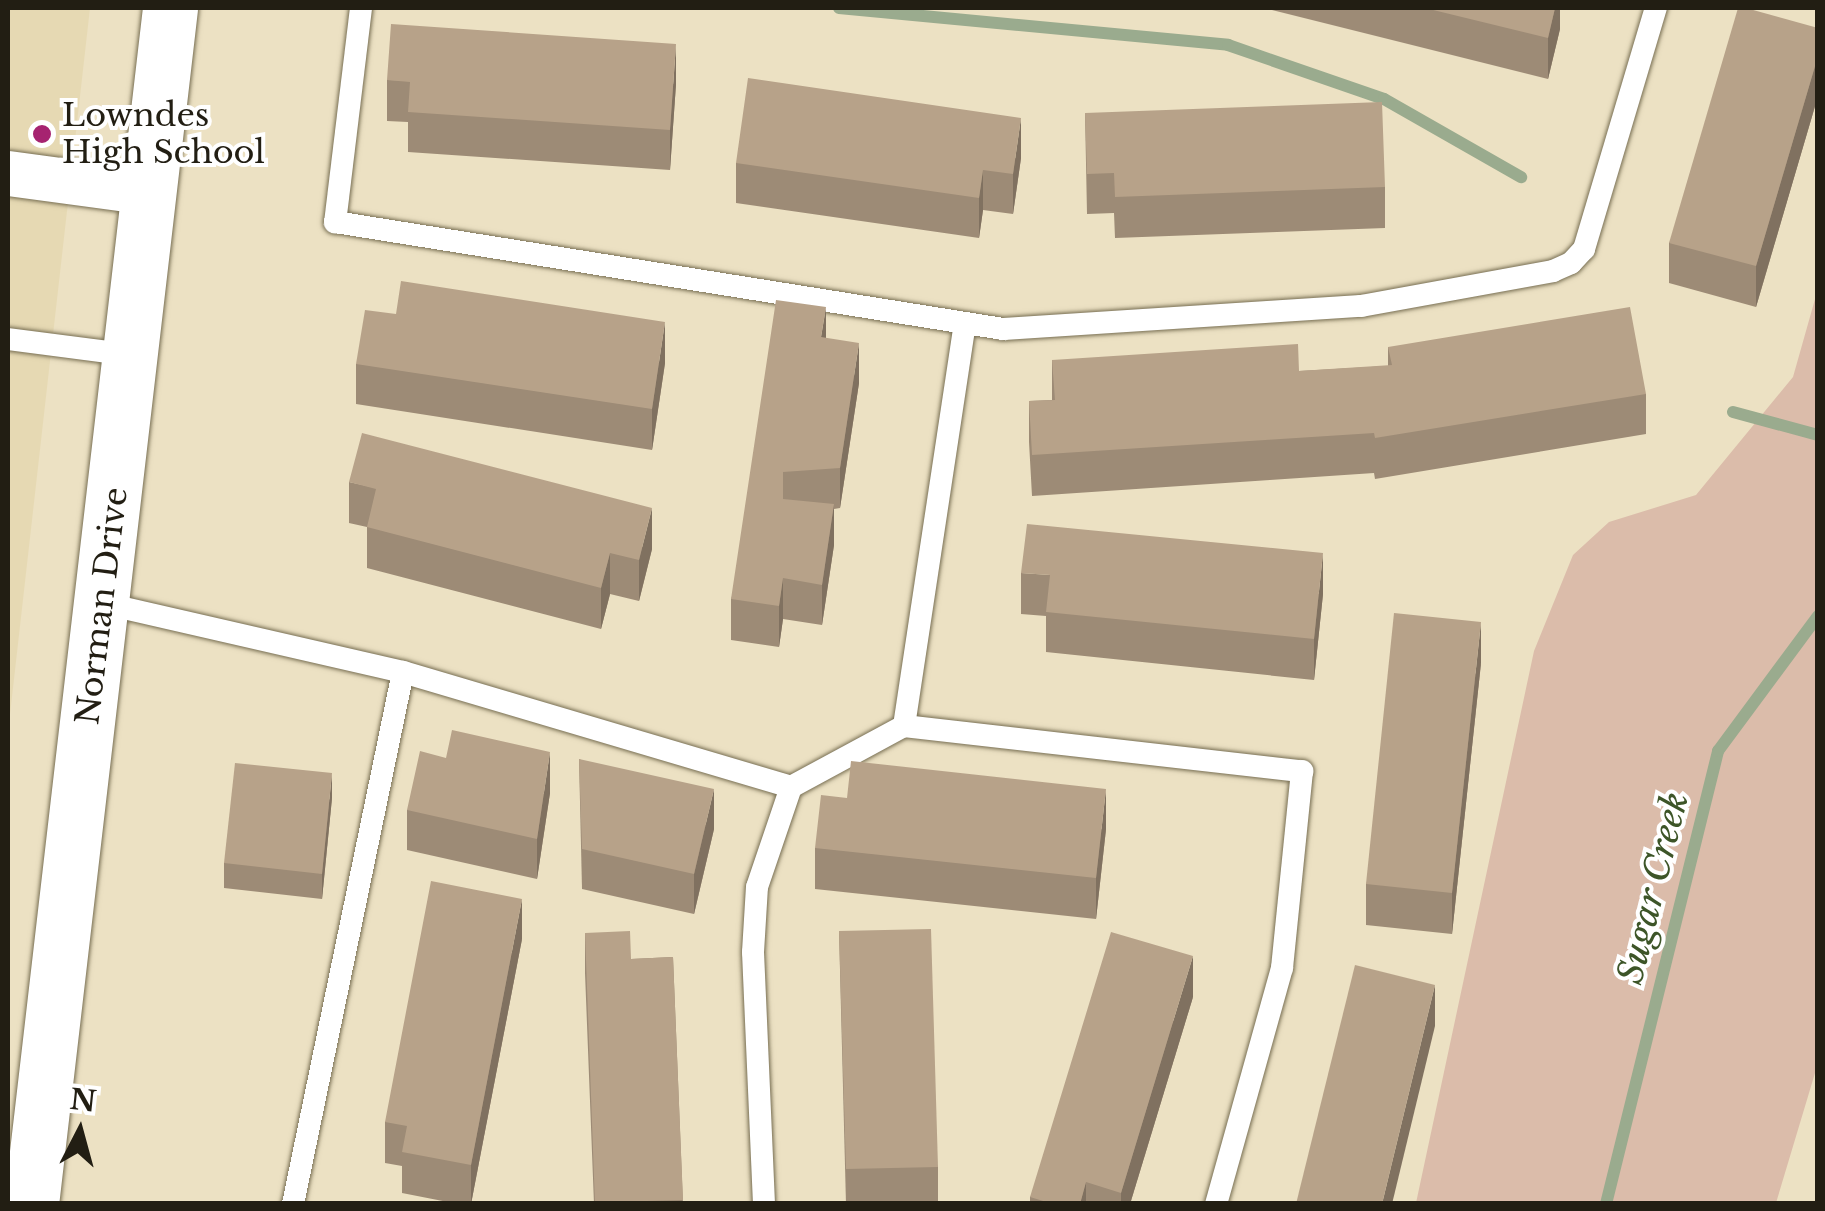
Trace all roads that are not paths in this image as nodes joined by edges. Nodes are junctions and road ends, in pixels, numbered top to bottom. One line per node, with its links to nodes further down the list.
1 (170, 8): 5 (street, Norman Drive)
2 (361, 8): 6 (lane)
3 (1656, 8): 6 (lane)
4 (8, 173): 5 (street)
5 (150, 192): 8 (street, Norman Drive)
6 (965, 324): 11 (lane)
7 (8, 339): 8 (lane)
8 (132, 354): 9 (street, Norman Drive)
9 (102, 603): 10 (lane); 13 (street, Norman Drive)
10 (403, 672): 12 (lane); 14 (lane)
11 (904, 726): 12 (lane); 16 (lane)
12 (792, 788): 15 (lane)
13 (31, 1204)
14 (293, 1204)
15 (764, 1204)
16 (1216, 1204)

